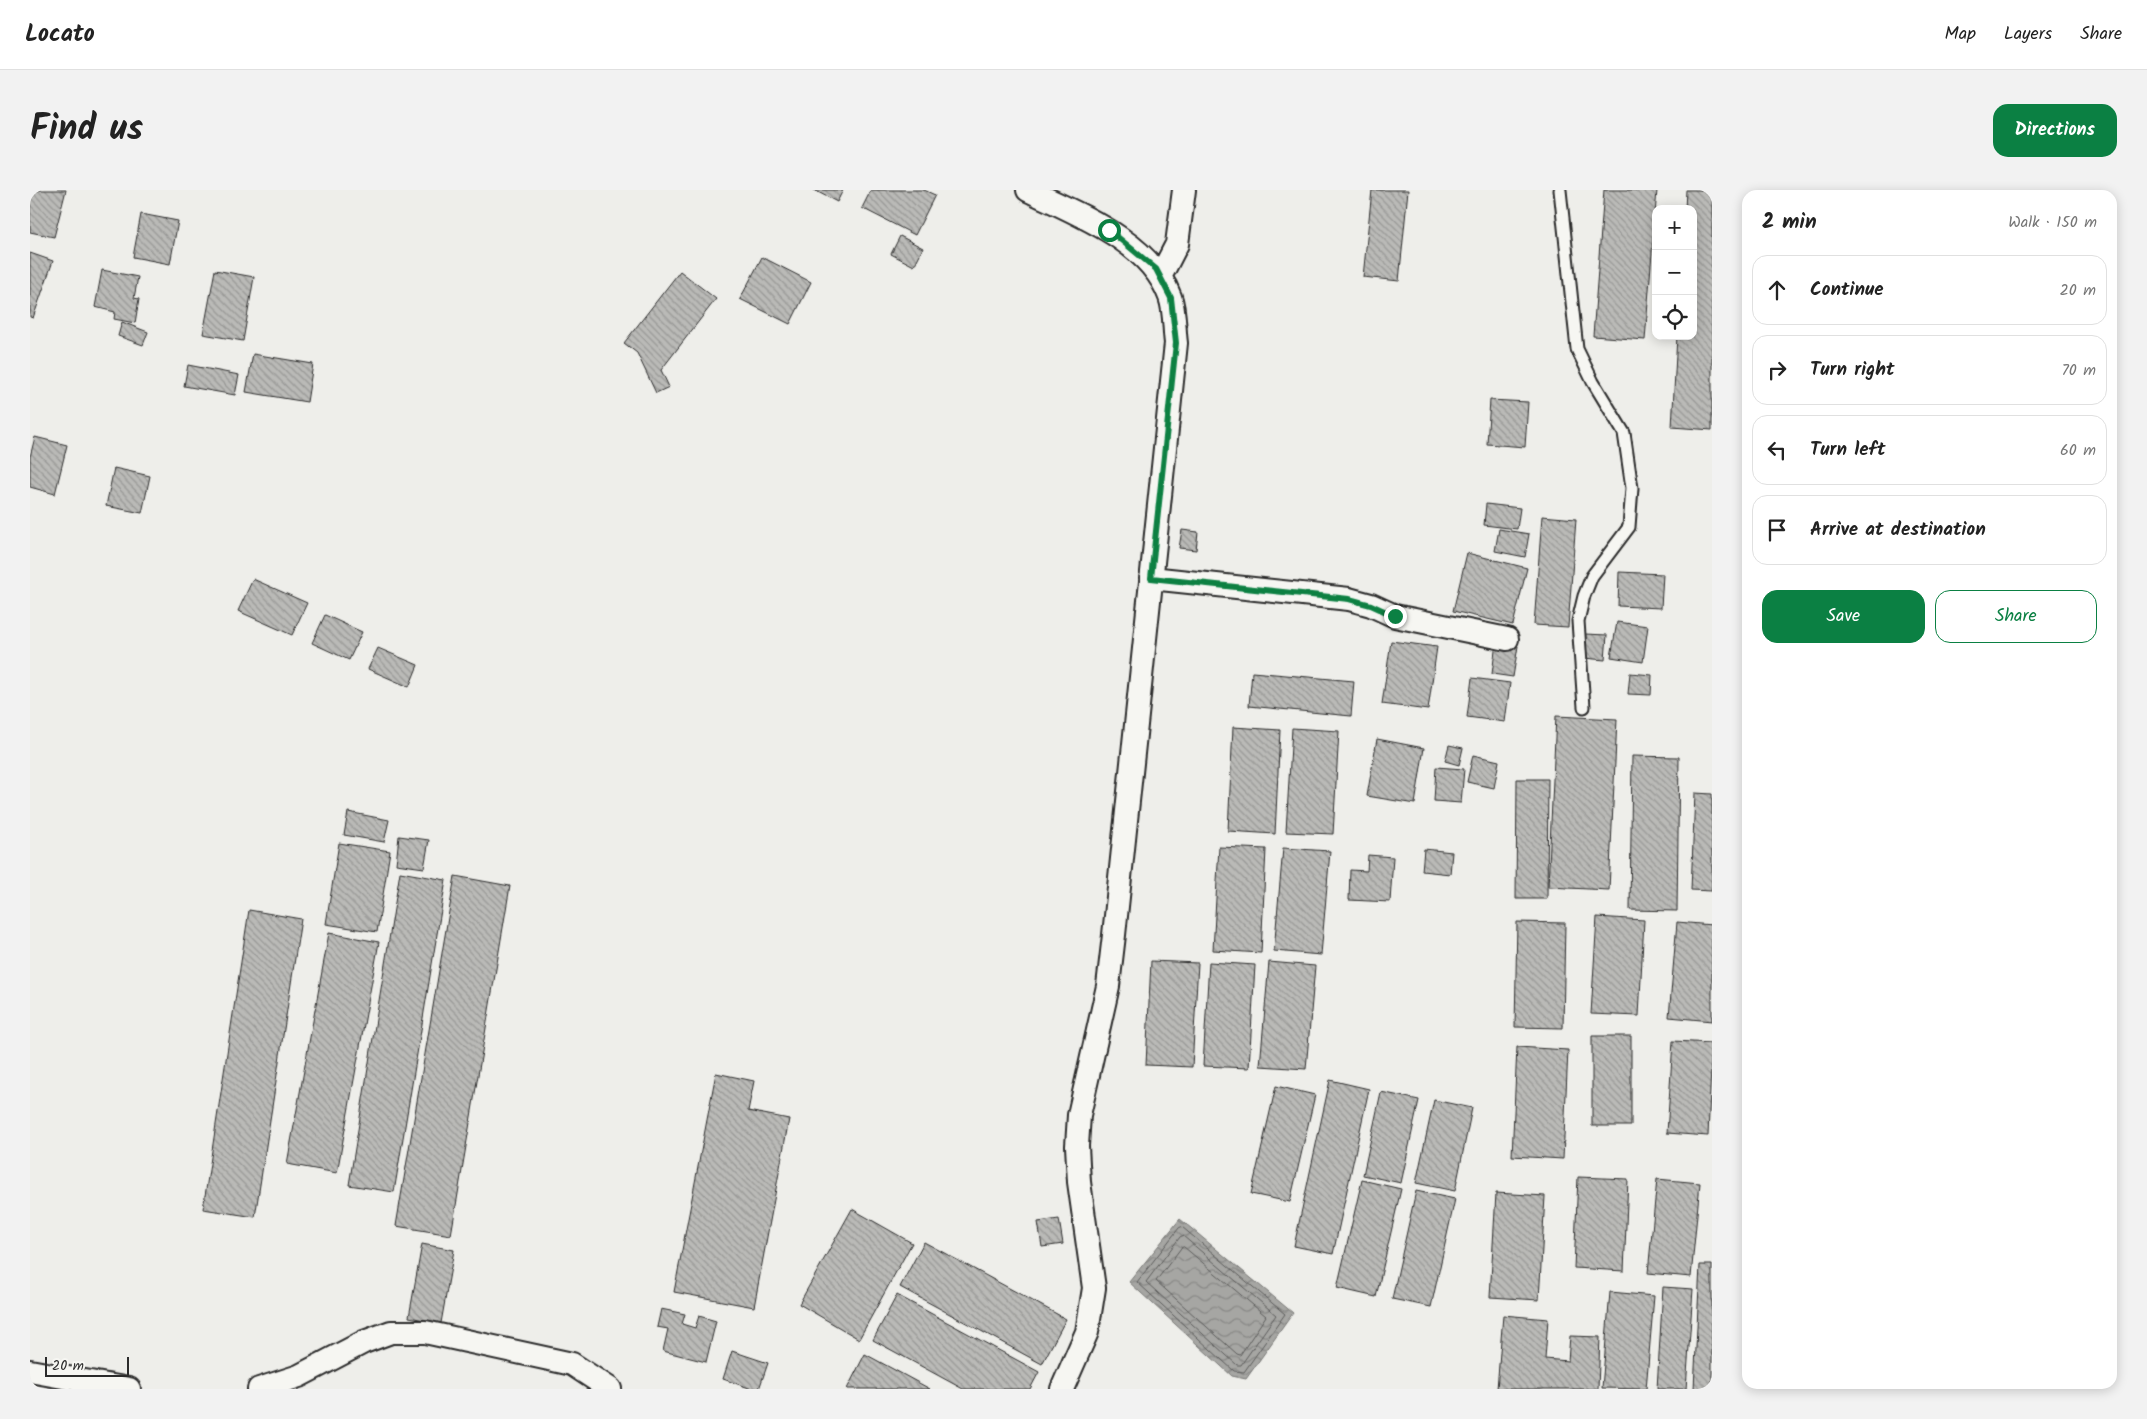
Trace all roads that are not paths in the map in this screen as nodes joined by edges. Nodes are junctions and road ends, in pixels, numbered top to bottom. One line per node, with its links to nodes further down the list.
1 (1028, 190): 4 (street)
2 (1184, 190): 4 (street)
3 (1560, 190): 7 (lane)
4 (1160, 277): 5 (street)
5 (1151, 578): 6 (street); 12 (street)
6 (1508, 639)
7 (1584, 707)
8 (30, 1371): 9 (street)
9 (129, 1389)
10 (259, 1389): 11 (street)
11 (610, 1389)
12 (1062, 1389)

